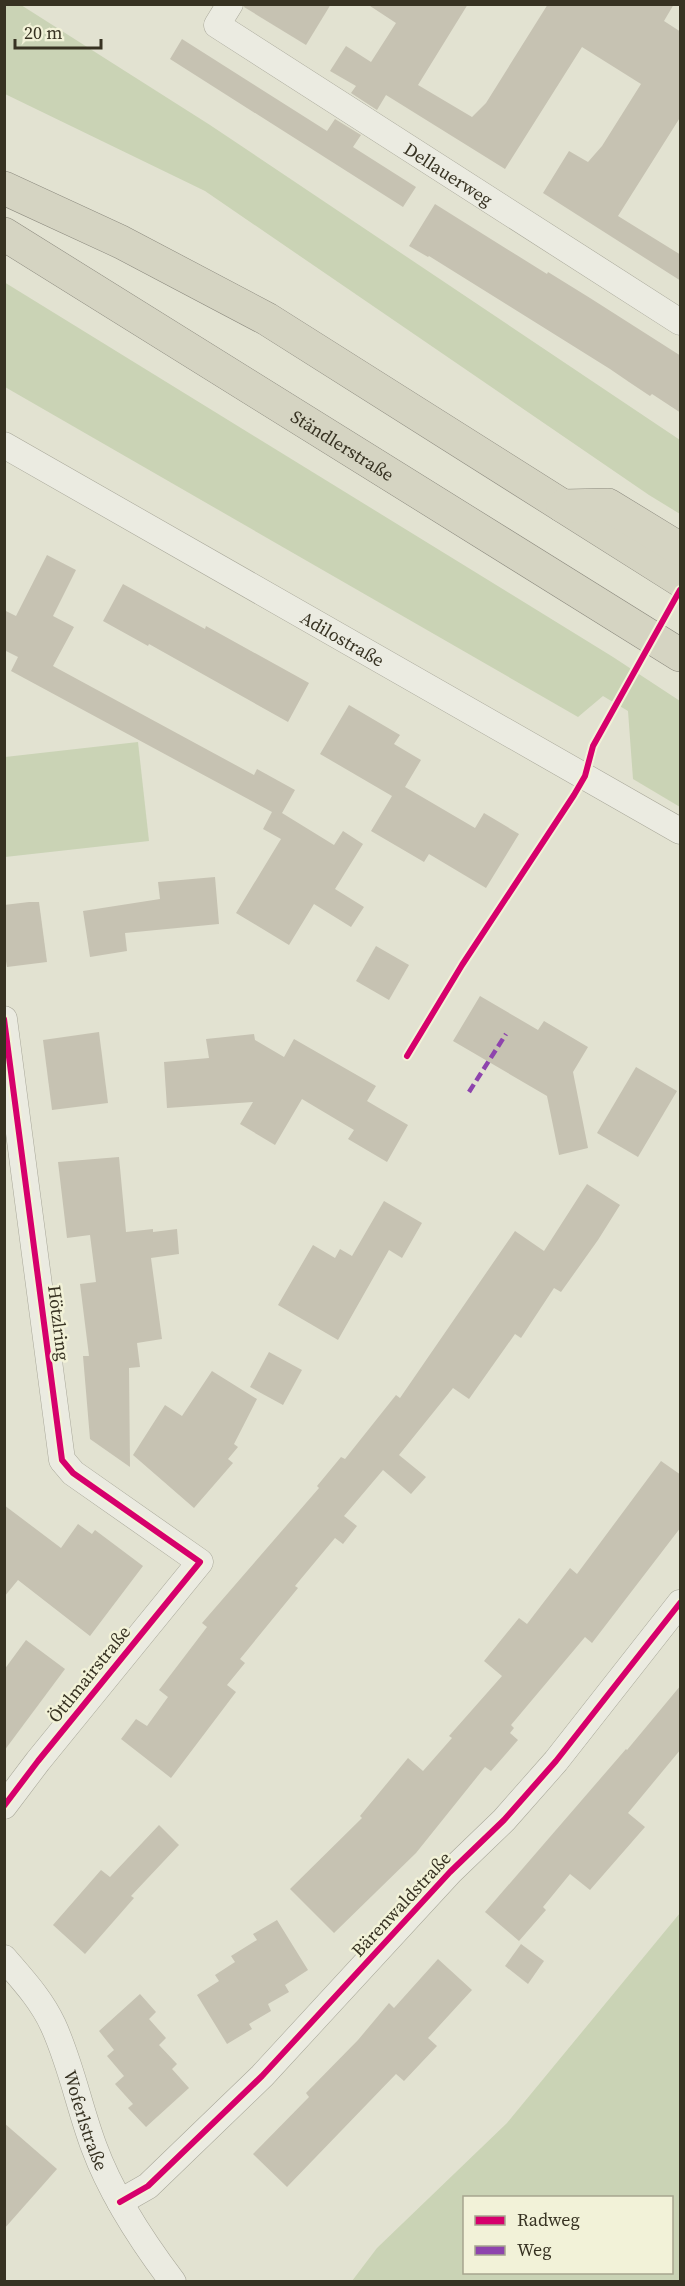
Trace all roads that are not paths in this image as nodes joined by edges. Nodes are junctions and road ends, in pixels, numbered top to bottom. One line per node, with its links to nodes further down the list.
1 (224, 15): 4 (street, Dellauerweg)
2 (4, 188): 6 (highway)
3 (4, 234): 9 (highway, Ständlerstraße)
4 (681, 322)
5 (4, 445): 10 (street, Adilostraße)
6 (563, 506): 7 (highway); 8 (highway)
7 (681, 549)
8 (681, 580)
9 (681, 655)
10 (681, 831)
11 (4, 1019): 12 (street, Hötzlring)
12 (200, 1562): 14 (street, Öttlmairstraße)
13 (681, 1603): 16 (street, Bärenwaldstraße)
14 (4, 1806)
15 (4, 1958): 16 (street, Woferlstraße)
16 (120, 2202): 17 (street, Woferlstraße)
17 (173, 2282)

